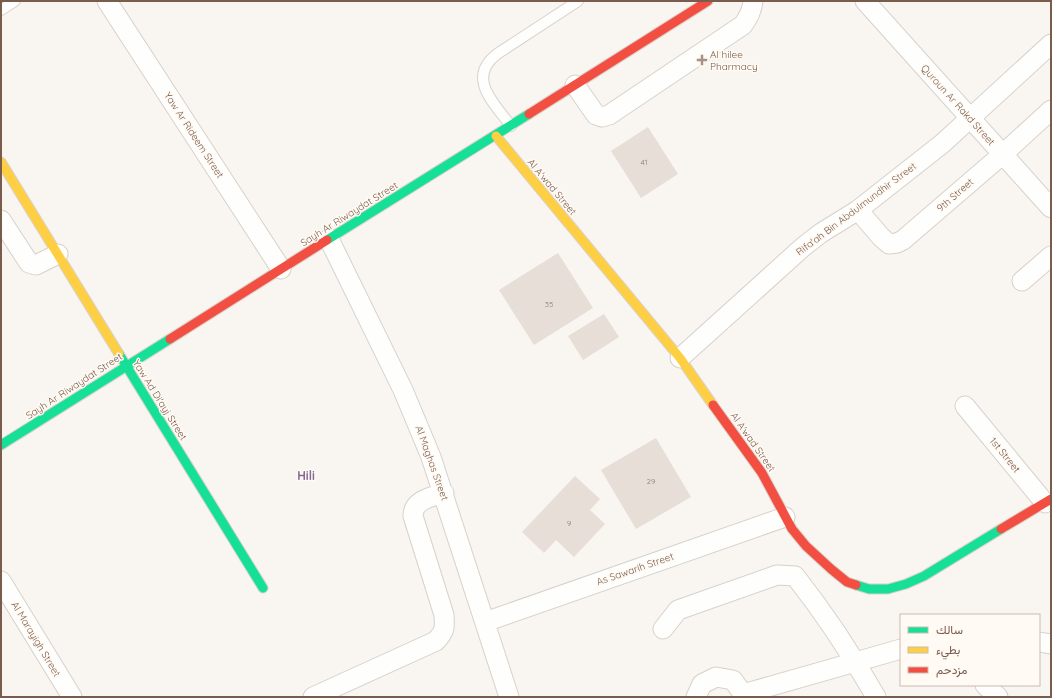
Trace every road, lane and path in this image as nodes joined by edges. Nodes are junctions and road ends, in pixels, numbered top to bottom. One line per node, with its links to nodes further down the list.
1 (15, 1): 7 (lane)
2 (107, 1): 22 (street, Yaw Ar Rideem Street)
3 (578, 1): 12 (lane)
4 (708, 1): 9 (street, Sayh Ar Riwaydat Street)
5 (753, 1): 9 (street)
6 (865, 1): 11 (street, Quroun Ar Rakd Street)
7 (1, 10)
8 (1051, 44): 11 (street, Rifa'ah Bin Abdulmundhir Street)
9 (575, 85): 12 (street, Sayh Ar Riwaydat Street)
10 (1051, 110): 14 (street, 9th Street)
11 (971, 119): 14 (street, Quroun Ar Rakd Street); 17 (street, Rifa'ah Bin Abdulmundhir Street)
12 (511, 126): 13 (street, Sayh Ar Riwaydat Street)
13 (496, 136): 19 (street, Sayh Ar Riwaydat Street); 24 (street, Al A'wad Street)
14 (1003, 154): 16 (street, Quroun Ar Rakd Street); 17 (street, 9th Street)
15 (1, 162): 20 (street, Yaw Ad Di'ayj Street)
16 (1051, 208)
17 (858, 210): 24 (street, Rifa'ah Bin Abdulmundhir Street)
18 (1, 220): 20 (street)
19 (329, 239): 22 (street, Sayh Ar Riwaydat Street); 28 (street, Al Maghas Street)
20 (58, 254): 25 (street, Yaw Ad Di'ayj Street)
21 (1051, 256): 23 (street)
22 (281, 269): 25 (street, Sayh Ar Riwaydat Street)
23 (1022, 281)
24 (680, 358): 30 (street, Al A'wad Street)
25 (126, 365): 27 (street, Sayh Ar Riwaydat Street); 32 (street, Yaw Ad Di'ayj Street)
26 (965, 406): 29 (street, 1st Street)
27 (1, 445)
28 (444, 493): 33 (street, Al Maghas Street); 42 (street)
29 (1048, 501): 30 (street, Al A'wad Street)
30 (785, 517): 33 (street, As Sawarih Street)
31 (1, 581): 41 (street, Al Marayigh Street)
32 (263, 588)
33 (485, 622): 43 (street, Al Maghas Street)
34 (663, 629): 38 (street)
35 (1040, 642): 36 (street)
36 (1051, 644)
37 (900, 649): 38 (street)
38 (856, 662): 40 (street); 45 (street)
39 (986, 686): 46 (street)
40 (743, 696): 44 (street)
41 (72, 697)
42 (313, 697)
43 (509, 697)
44 (696, 697)
45 (876, 697)
46 (998, 697)

